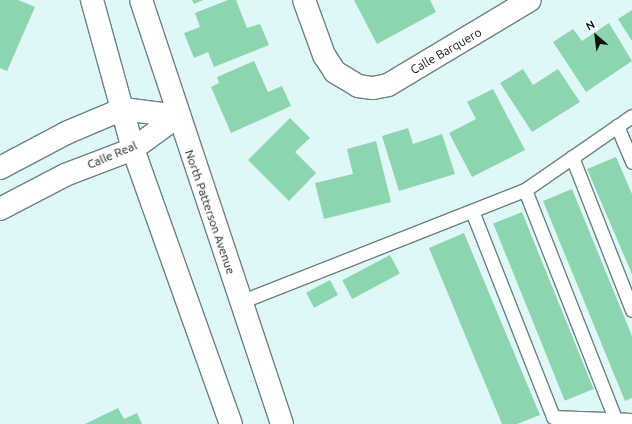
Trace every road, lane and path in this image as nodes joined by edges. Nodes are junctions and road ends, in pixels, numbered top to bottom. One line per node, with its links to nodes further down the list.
1 (92, 0): 5 (main road)
2 (141, 0): 6 (main road, North Patterson Avenue)
3 (304, 0): 4 (main road, Calle Barquero)
4 (530, 0)
5 (123, 109): 6 (main road); 9 (main road); 12 (main road)
6 (178, 116): 9 (main road, Calle Real); 16 (main road, North Patterson Avenue)
7 (632, 116): 8 (lane)
8 (617, 126): 10 (lane); 11 (lane)
9 (133, 149): 14 (main road, Calle Real); 20 (main road)
10 (572, 157): 13 (lane); 17 (lane)
11 (632, 162)
12 (0, 168)
13 (525, 190): 15 (lane); 18 (lane)
14 (0, 209)
15 (472, 211): 16 (lane); 18 (lane)
16 (240, 302): 21 (main road, North Patterson Avenue)
17 (632, 310)
18 (615, 419): 19 (lane)
19 (632, 420)
20 (231, 424)
21 (282, 424)

